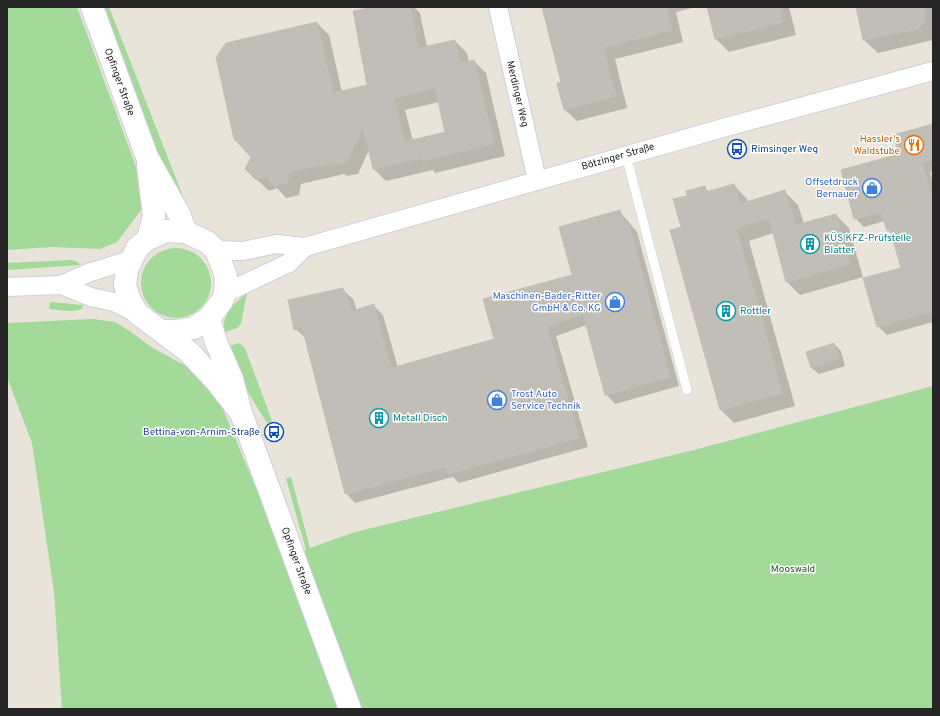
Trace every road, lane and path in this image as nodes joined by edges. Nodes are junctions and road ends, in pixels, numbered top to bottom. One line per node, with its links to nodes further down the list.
1 (92, 7): 5 (main road, Opfinger Straße)
2 (498, 7): 6 (street, Merdinger Weg)
3 (933, 71): 4 (street, Bötzinger Straße)
4 (626, 155): 6 (street, Bötzinger Straße); 18 (lane)
5 (147, 157): 7 (main road, Opfinger Straße); 8 (main road, Opfinger Straße)
6 (537, 180): 9 (street, Bötzinger Straße)
7 (186, 232): 8 (main road, Opfinger Straße); 10 (main road, Opfinger Straße)
8 (148, 239): 11 (main road, Opfinger Straße)
9 (305, 247): 10 (street, Bötzinger Straße); 14 (street, Bötzinger Straße)
10 (216, 250): 14 (main road)
11 (130, 260): 12 (street); 15 (main road, Opfinger Straße)
12 (61, 286): 13 (street); 15 (street)
13 (7, 287)
14 (225, 293): 16 (main road)
15 (138, 314): 17 (main road, Opfinger Straße)
16 (209, 318): 17 (main road); 19 (main road, Opfinger Straße)
17 (162, 331): 19 (main road, Opfinger Straße)
18 (687, 390)
19 (241, 413): 20 (main road, Opfinger Straße)
20 (350, 709)

